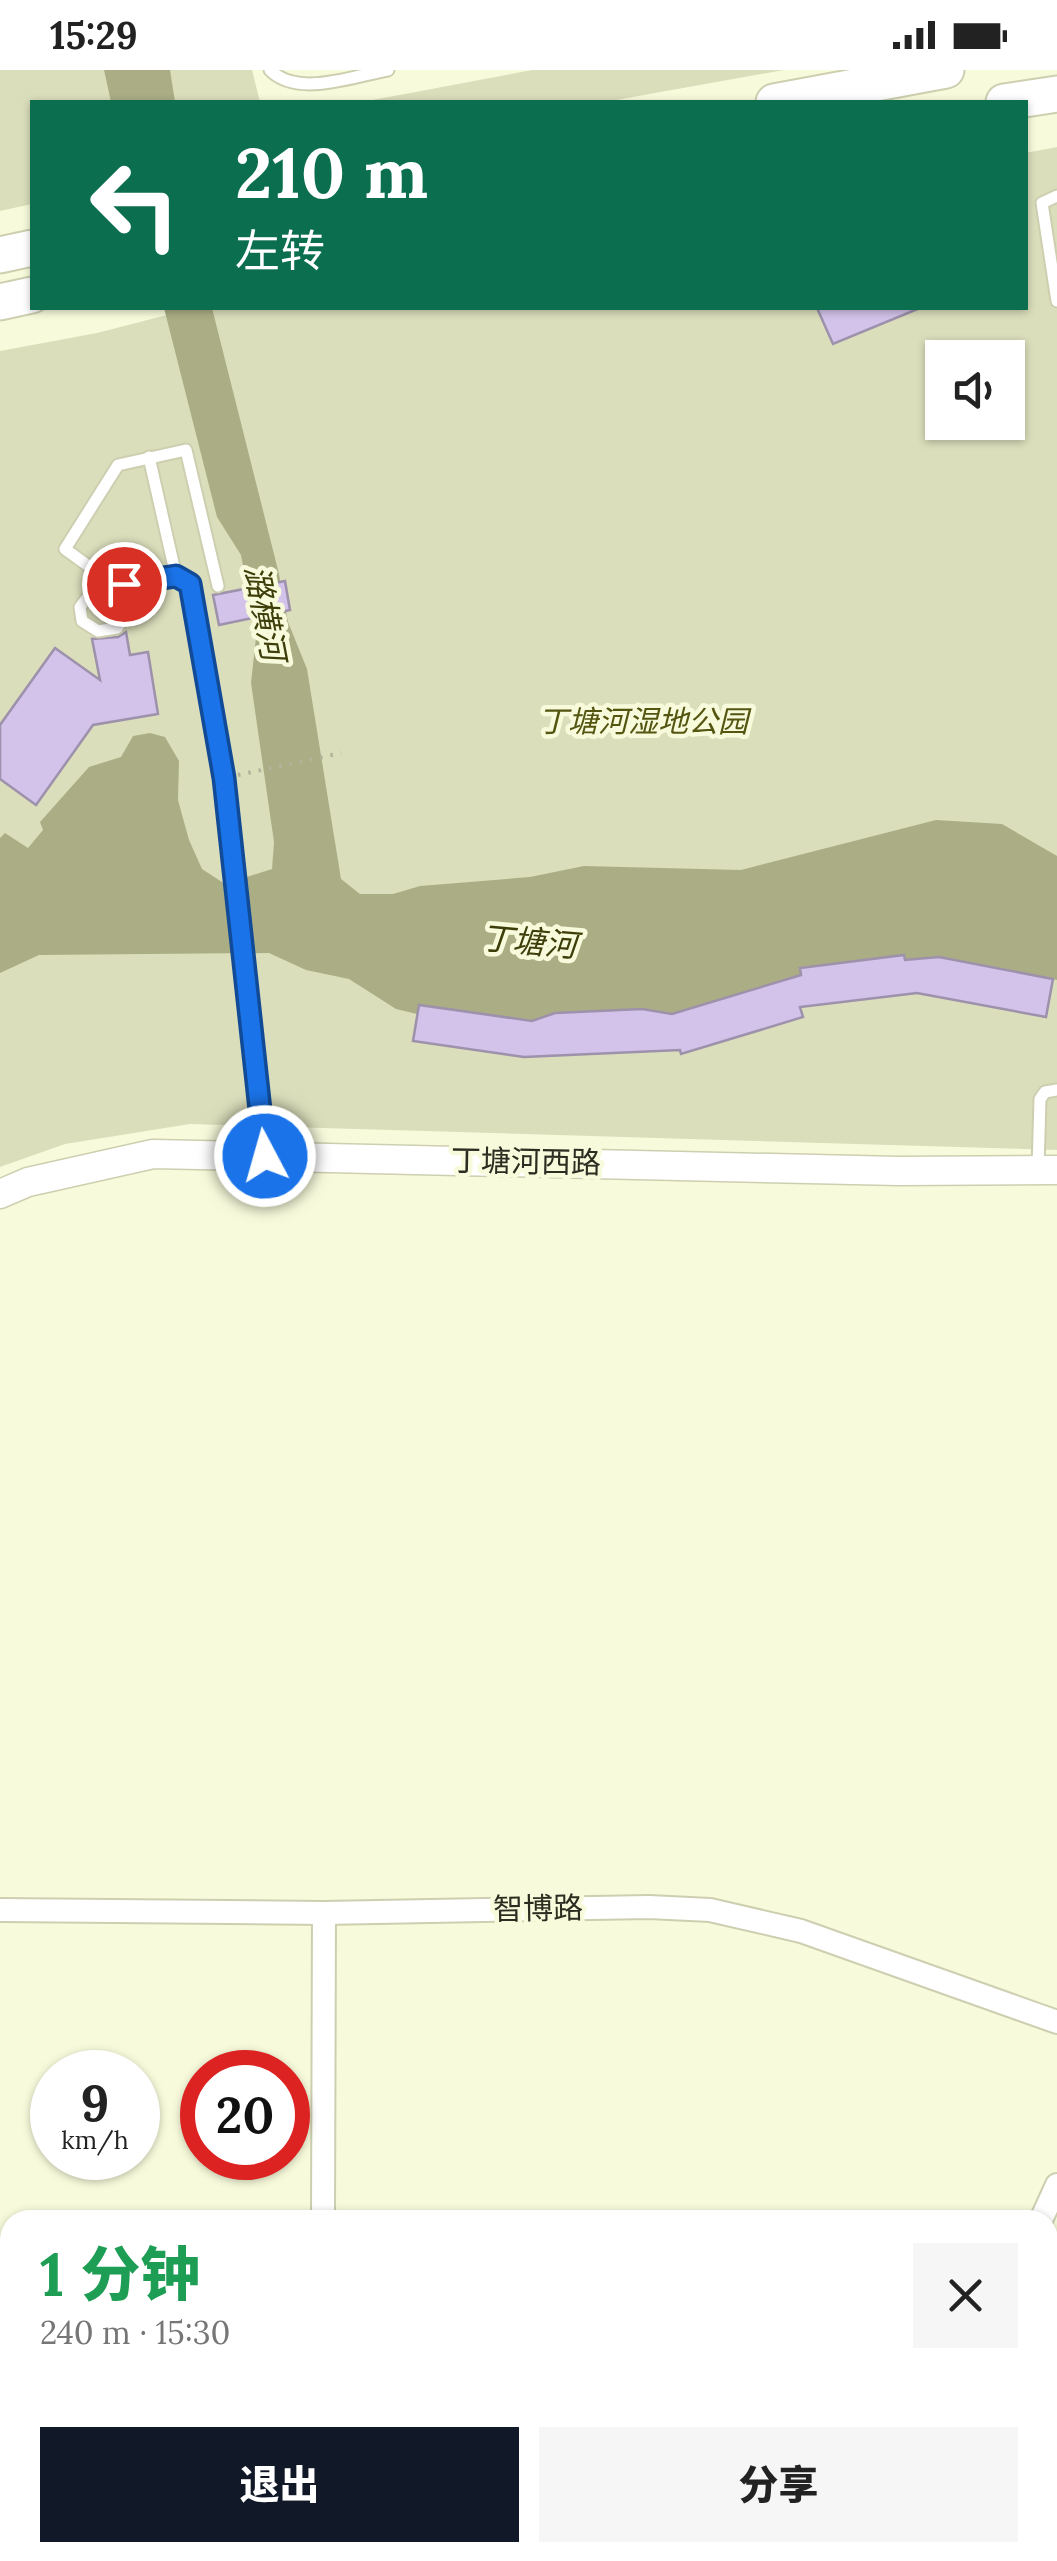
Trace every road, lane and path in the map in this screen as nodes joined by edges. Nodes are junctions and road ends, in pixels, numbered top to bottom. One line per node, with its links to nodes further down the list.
1 (270, 70): 2 (lane)
2 (388, 70)
3 (946, 70): 5 (main road)
4 (1057, 94): 6 (main road)
5 (785, 100)
6 (1017, 100)
7 (1057, 196): 12 (lane)
8 (30, 248): 9 (main road)
9 (0, 256)
10 (30, 295): 11 (main road)
11 (0, 302)
12 (1057, 302)
13 (149, 457): 14 (lane); 15 (lane); 16 (lane)
14 (176, 576): 15 (lane); 20 (lane)
15 (120, 585): 15 (lane)
16 (218, 586)
17 (342, 753): 18 (path)
18 (256, 771)
19 (1057, 1090): 21 (lane)
20 (265, 1156): 21 (street, 丁塘河西路); 22 (street, 丁塘河西路)
21 (1048, 1170)
22 (0, 1194)
23 (0, 1910): 24 (street, 智博路)
24 (324, 1913): 25 (street, 智博路); 27 (street)
25 (1057, 2022)
26 (1057, 2185): 28 (street)
27 (323, 2210)
28 (1046, 2210)

